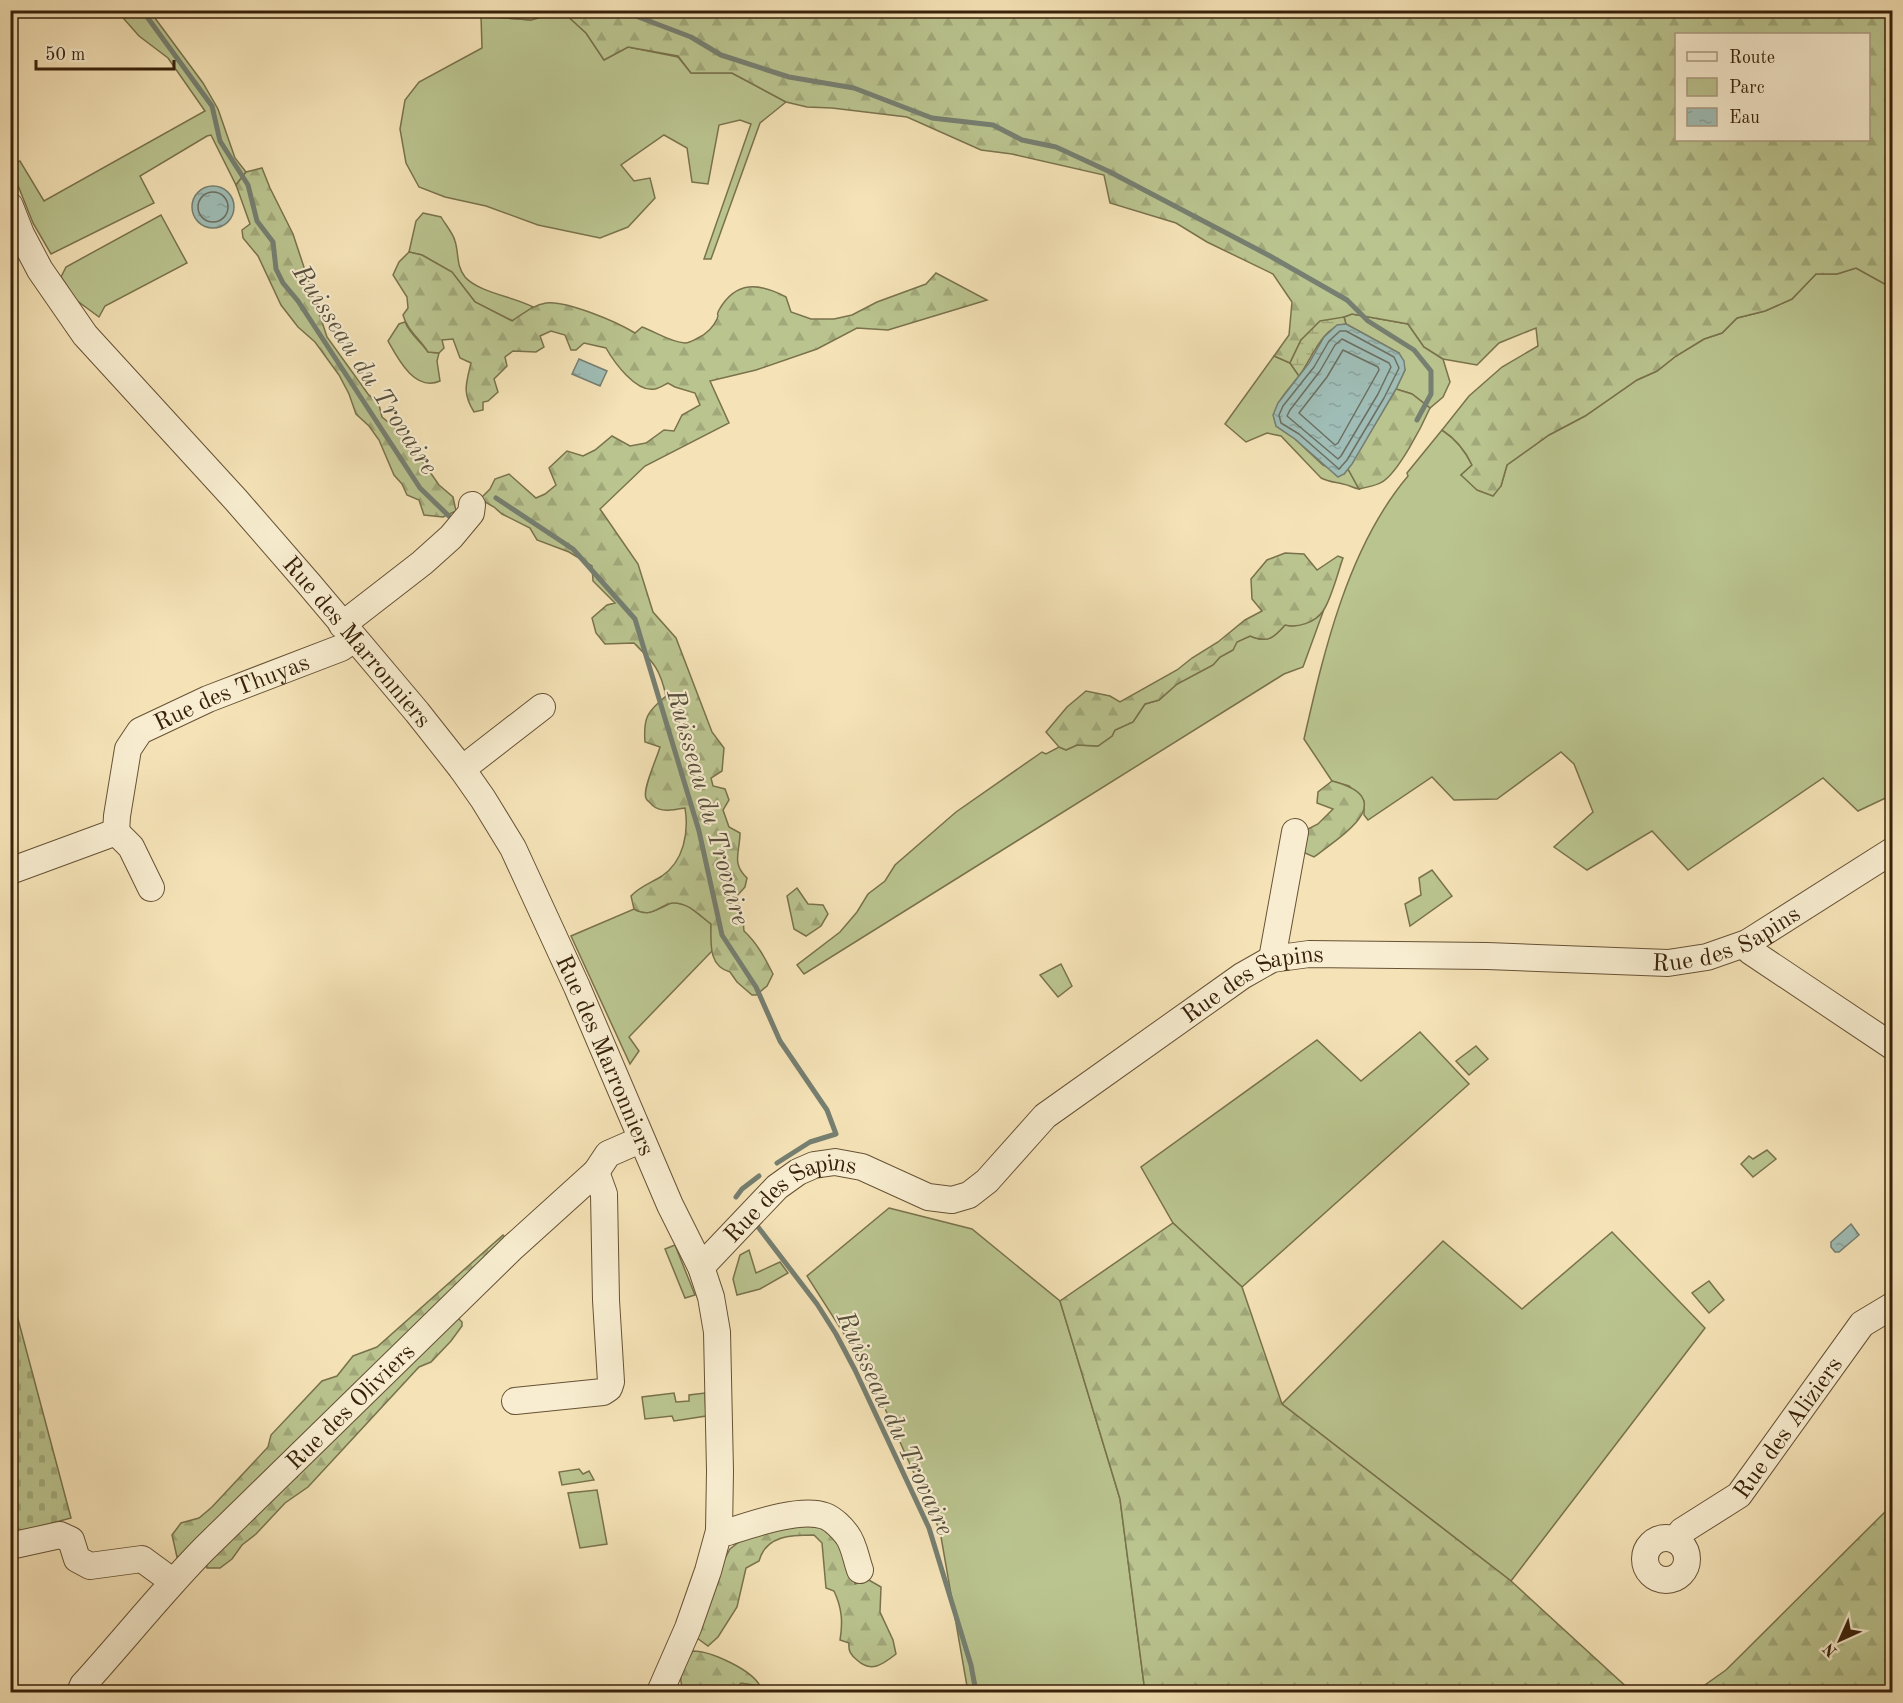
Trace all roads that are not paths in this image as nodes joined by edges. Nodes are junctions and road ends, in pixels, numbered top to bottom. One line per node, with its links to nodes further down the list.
1 (10, 206): 3 (street, Rue des Marronniers)
2 (472, 505): 3 (street, Rue des Thuyas)
3 (348, 632): 5 (street, Rue des Marronniers); 6 (street, Rue des Thuyas)
4 (542, 707): 5 (street)
5 (462, 769): 14 (street, Rue des Marronniers)
6 (116, 832): 9 (street); 10 (street)
7 (1295, 832): 12 (street)
8 (1893, 851): 11 (street, Rue des Sapins)
9 (10, 871)
10 (151, 888)
11 (1747, 943): 12 (street, Rue des Sapins); 13 (street)
12 (1272, 959): 16 (street, Rue des Sapins)
13 (1893, 1046)
14 (640, 1140): 15 (street, Rue des Oliviers); 16 (street, Rue des Marronniers)
15 (600, 1157): 18 (street); 23 (street, Rue des Oliviers)
16 (701, 1267): 19 (street, Rue des Marronniers)
17 (1893, 1305): 20 (street, Rue des Aliziers)
18 (515, 1401)
19 (719, 1532): 22 (street); 25 (street, Rue des Marronniers)
20 (1674, 1540)
21 (10, 1546): 23 (street)
22 (860, 1570)
23 (172, 1581): 24 (street, Rue des Oliviers)
24 (80, 1692)
25 (660, 1692)

